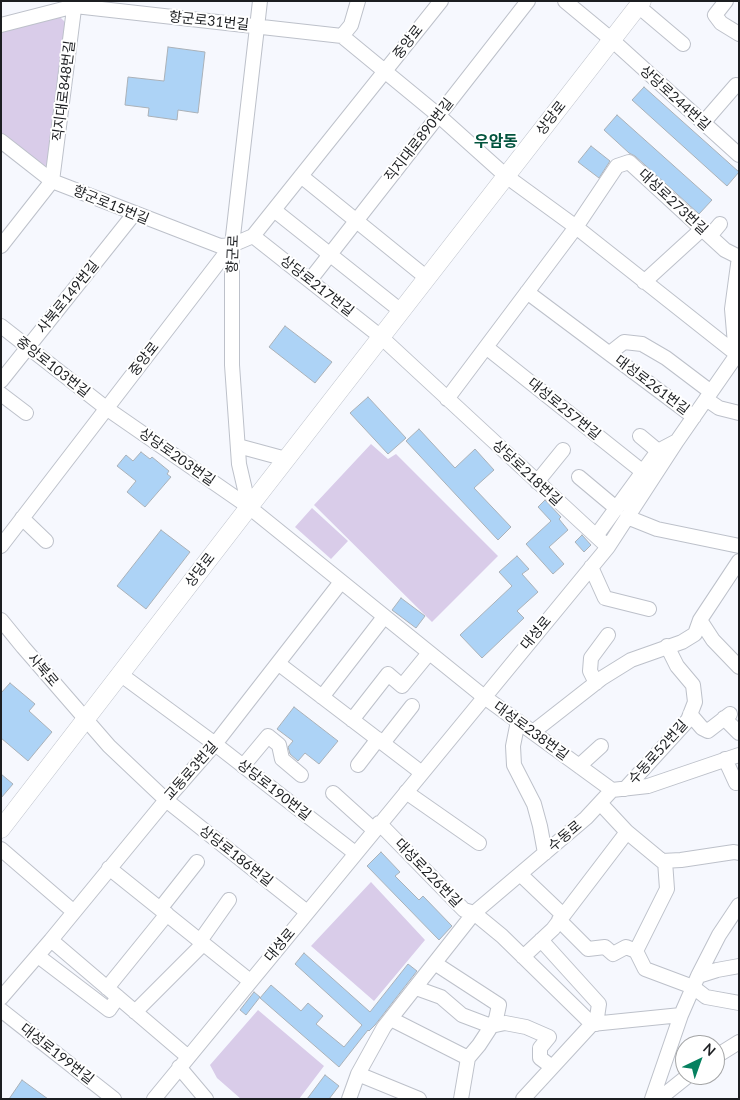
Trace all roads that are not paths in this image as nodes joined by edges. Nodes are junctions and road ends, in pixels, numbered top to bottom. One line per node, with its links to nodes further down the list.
1 (161, 1): 10 (street, 향군로31번길)
2 (260, 1): 12 (street, 향군로)
3 (358, 1): 14 (street)
4 (441, 1): 17 (street, 중앙로)
5 (528, 1): 19 (street, 직지대로890번길)
6 (565, 1): 15 (street, 상당로244번길)
7 (726, 1): 13 (street)
8 (75, 4): 10 (street, 향군로31번길); 11 (street, 향군로31번길); 25 (street, 직지대로848번길)
9 (640, 4): 15 (main road, 상당로); 16 (street, 상당로)
10 (160, 16): 12 (street, 향군로31번길)
11 (1, 25)
12 (258, 26): 14 (street, 향군로31번길); 34 (street, 향군로)
13 (739, 34)
14 (342, 36): 17 (street)
15 (612, 40): 20 (street, 상당로244번길); 24 (main road, 상당로)
16 (683, 44)
17 (385, 71): 19 (street); 23 (street, 중앙로)
18 (736, 85): 20 (street)
19 (438, 115): 24 (street); 28 (street, 직지대로890번길)
20 (703, 123): 22 (street, 상당로244번길)
21 (1, 141): 25 (street, 향군로15번길)
22 (739, 155)
23 (301, 176): 26 (street, 중앙로); 28 (street)
24 (506, 176): 30 (street); 37 (main road, 상당로)
25 (52, 181): 27 (street, 향군로15번길); 33 (street)
26 (274, 210): 32 (street, 중앙로); 35 (street)
27 (134, 214): 34 (street, 향군로15번길); 46 (street, 사북로149번길)
28 (356, 221): 35 (street, 직지대로890번길); 37 (street)
29 (720, 224): 31 (street)
30 (576, 228): 31 (street, 대성로273번길); 39 (street); 41 (street)
31 (706, 233): 36 (street, 대성로273번길); 39 (street)
32 (253, 236): 34 (street, 중앙로); 38 (street, 상당로217번길)
33 (3, 240)
34 (232, 245): 53 (street, 중앙로); 59 (street, 향군로)
35 (330, 255): 38 (street, 직지대로890번길); 42 (street)
36 (739, 257): 40 (street)
37 (427, 278): 42 (main road, 상당로)
38 (310, 280): 44 (street, 상당로217번길)
39 (644, 282): 48 (street)
40 (736, 291): 48 (street)
41 (527, 292): 45 (street); 47 (street, 대성로261번길)
42 (401, 311): 44 (main road, 상당로)
43 (1, 326): 46 (street, 중앙로103번길)
44 (381, 337): 52 (street, 상당로218번길); 62 (main road, 상당로)
45 (486, 347): 52 (street); 63 (street, 대성로257번길)
46 (27, 348): 49 (street, 사북로149번길); 53 (street, 중앙로103번길)
47 (610, 354): 51 (street, 대성로261번길); 56 (street, 대성로261번길)
48 (738, 354): 51 (street, 대성로)
49 (1, 380)
50 (1, 394): 54 (street)
51 (709, 396): 55 (street); 56 (street, 대성로)
52 (447, 399): 65 (street, 상당로218번길)
53 (106, 408): 66 (street, 상당로203번길); 68 (street, 중앙로)
54 (26, 413)
55 (739, 413)
56 (694, 417): 58 (street, 대성로)
57 (640, 436): 61 (street)
58 (677, 441): 61 (street); 67 (street, 대성로)
59 (238, 446): 62 (street); 66 (street, 향군로)
60 (563, 450): 65 (street)
61 (658, 450): 63 (street)
62 (286, 459): 66 (main road, 상당로)
63 (643, 472): 67 (street)
64 (579, 477): 67 (street)
65 (537, 482): 69 (street, 상당로218번길)
66 (249, 507): 76 (street, 상당로203번길); 86 (main road, 상당로)
67 (621, 513): 69 (street); 72 (street); 73 (street, 대성로)
68 (22, 518): 70 (street); 71 (street, 중앙로)
69 (596, 536): 73 (street, 상당로218번길)
70 (46, 541)
71 (1, 546)
72 (739, 546)
73 (608, 547): 75 (street, 대성로)
74 (739, 561): 80 (street)
75 (591, 567): 77 (street); 88 (street, 대성로)
76 (341, 582): 78 (street, 상당로203번길); 84 (street, 교동로3번길)
77 (649, 609)
78 (384, 617): 83 (street, 대성로238번길); 89 (street)
79 (1, 620): 92 (street, 사북로)
80 (700, 620): 82 (street); 85 (street)
81 (608, 635): 87 (street)
82 (667, 646): 87 (street); 91 (street, 수동로52번길)
83 (429, 653): 88 (street, 대성로238번길); 93 (street)
84 (278, 664): 89 (street); 98 (street, 교동로3번길)
85 (739, 667)
86 (120, 674): 92 (main road, 상당로); 98 (street, 상당로190번길)
87 (596, 683): 95 (street)
88 (483, 696): 94 (street, 대성로238번길); 105 (street, 대성로)
89 (322, 697): 93 (street)
90 (412, 706): 97 (street)
91 (690, 714): 96 (street, 수동로52번길); 108 (street, 수동로52번길)
92 (85, 719): 111 (street, 사북로); 114 (main road, 상당로)
93 (352, 720): 97 (street)
94 (518, 721): 95 (street, 대성로238번길); 119 (street)
95 (533, 732): 104 (street, 대성로238번길)
96 (739, 733)
97 (380, 741): 103 (street); 105 (street)
98 (215, 744): 102 (street, 상당로190번길); 111 (street, 교동로3번길)
99 (601, 746): 104 (street, 대성로238번길)
100 (739, 754): 101 (street)
101 (725, 759): 107 (street); 108 (street)
102 (243, 766): 106 (street); 118 (street, 상당로190번길)
103 (358, 766)
104 (579, 766): 108 (street, 대성로238번길)
105 (422, 773): 109 (street, 대성로)
106 (301, 775)
107 (739, 782)
108 (619, 789): 112 (street, 수동로)
109 (406, 792): 113 (street, 대성로); 116 (street)
110 (332, 793): 113 (street, 대성로226번길)
111 (166, 800): 123 (street, 교동로3번길); 129 (street, 상당로186번길)
112 (600, 804): 115 (street); 119 (street, 수동로)
113 (377, 826): 118 (street, 대성로); 130 (street, 대성로226번길)
114 (1, 829)
115 (627, 832): 121 (street); 131 (street)
116 (479, 843)
117 (1, 849): 127 (street)
118 (355, 853): 129 (street, 대성로)
119 (544, 853): 124 (street, 수동로)
120 (739, 853): 121 (street)
121 (665, 861): 135 (street)
122 (196, 862): 128 (street)
123 (109, 868): 127 (street, 교동로3번길); 128 (street)
124 (520, 874): 130 (street, 수동로); 131 (street)
125 (230, 900): 134 (street)
126 (739, 905): 141 (street)
127 (74, 912): 132 (street, 교동로3번길)
128 (163, 912): 134 (street); 142 (street)
129 (307, 912): 140 (street, 대성로)
130 (474, 913): 137 (street, 대성로226번길); 138 (street, 수동로)
131 (561, 918): 133 (street); 135 (street)
132 (51, 940): 136 (street, 교동로3번길); 142 (street)
133 (541, 940): 137 (street); 151 (street)
134 (202, 943): 140 (street); 148 (street)
135 (636, 951): 141 (street)
136 (38, 956): 144 (street); 145 (street, 교동로3번길)
137 (523, 957): 151 (street, 대성로226번길)
138 (436, 964): 143 (street, 수동로); 152 (street)
139 (739, 966): 141 (street)
140 (250, 981): 156 (street, 대성로)
141 (696, 981): 146 (street); 149 (street)
142 (107, 988): 144 (street)
143 (416, 988): 150 (street, 수동로); 152 (street)
144 (118, 997): 148 (street)
145 (1, 998)
146 (739, 1003)
147 (1, 1010): 160 (street, 대성로199번길)
148 (135, 1012): 156 (street)
149 (681, 1015): 151 (street); 167 (street)
150 (391, 1019): 155 (street); 158 (street, 수동로)
151 (594, 1024): 157 (street)
152 (491, 1026): 155 (street); 157 (street)
153 (739, 1042): 154 (street)
154 (725, 1051)
155 (468, 1058): 165 (street)
156 (183, 1062): 161 (street, 대성로); 162 (street)
157 (552, 1067): 166 (street)
158 (358, 1074): 163 (street, 수동로); 164 (street)
159 (676, 1085): 168 (street)
160 (114, 1099)
161 (154, 1099)
162 (206, 1099)
163 (349, 1099)
164 (420, 1099)
165 (461, 1099)
166 (523, 1099)
167 (652, 1099)
168 (659, 1099)

